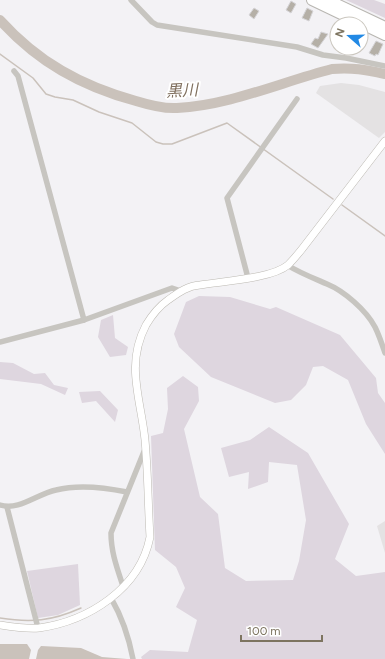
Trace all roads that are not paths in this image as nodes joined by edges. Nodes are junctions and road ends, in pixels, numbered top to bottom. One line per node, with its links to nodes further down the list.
1 (131, 0): 6 (street)
2 (312, 0): 5 (highway)
3 (328, 0): 4 (highway)
4 (385, 26)
5 (385, 35)
6 (385, 66)
7 (14, 70): 13 (street)
8 (297, 99): 11 (street)
9 (385, 141): 10 (street)
10 (287, 265): 11 (street); 15 (street)
11 (248, 278): 12 (street)
12 (181, 291): 13 (street); 16 (street)
13 (84, 320): 14 (street)
14 (0, 342)
15 (385, 353)
16 (145, 450): 17 (street); 20 (street)
17 (127, 492): 19 (street); 20 (street)
18 (0, 505): 19 (street)
19 (7, 507): 23 (street)
20 (123, 586): 21 (street)
21 (111, 598): 23 (street); 24 (street)
22 (0, 625): 23 (street)
23 (38, 628)
24 (133, 659)

